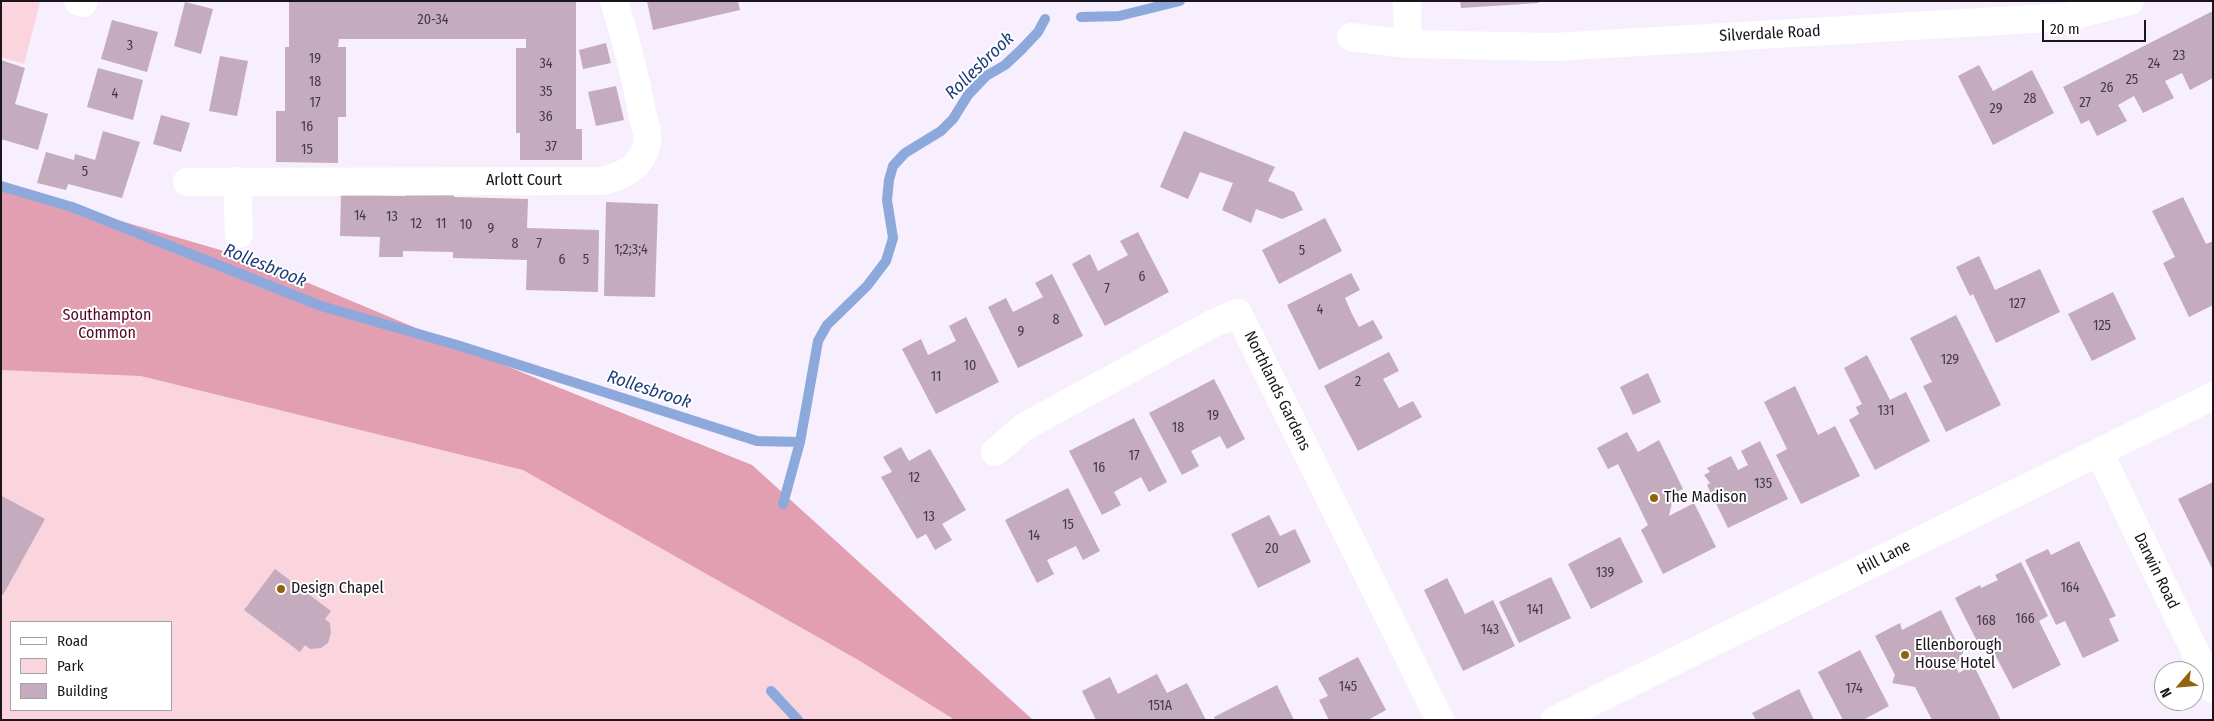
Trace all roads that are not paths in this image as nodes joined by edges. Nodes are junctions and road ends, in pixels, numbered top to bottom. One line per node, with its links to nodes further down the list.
1 (614, 1): 7 (street, Arlott Court)
2 (1407, 1): 5 (street)
3 (2130, 1): 5 (street, Silverdale Road)
4 (1351, 37): 5 (street, Silverdale Road)
5 (1408, 44)
6 (187, 182): 7 (street, Arlott Court)
7 (237, 182): 8 (street)
8 (239, 234)
9 (2213, 396): 11 (street, Hill Lane)
10 (995, 452): 13 (street, Northlands Gardens)
11 (2099, 452): 12 (street, Darwin Road); 14 (street, Hill Lane)
12 (2213, 689)
13 (1440, 720)
14 (1555, 720)

